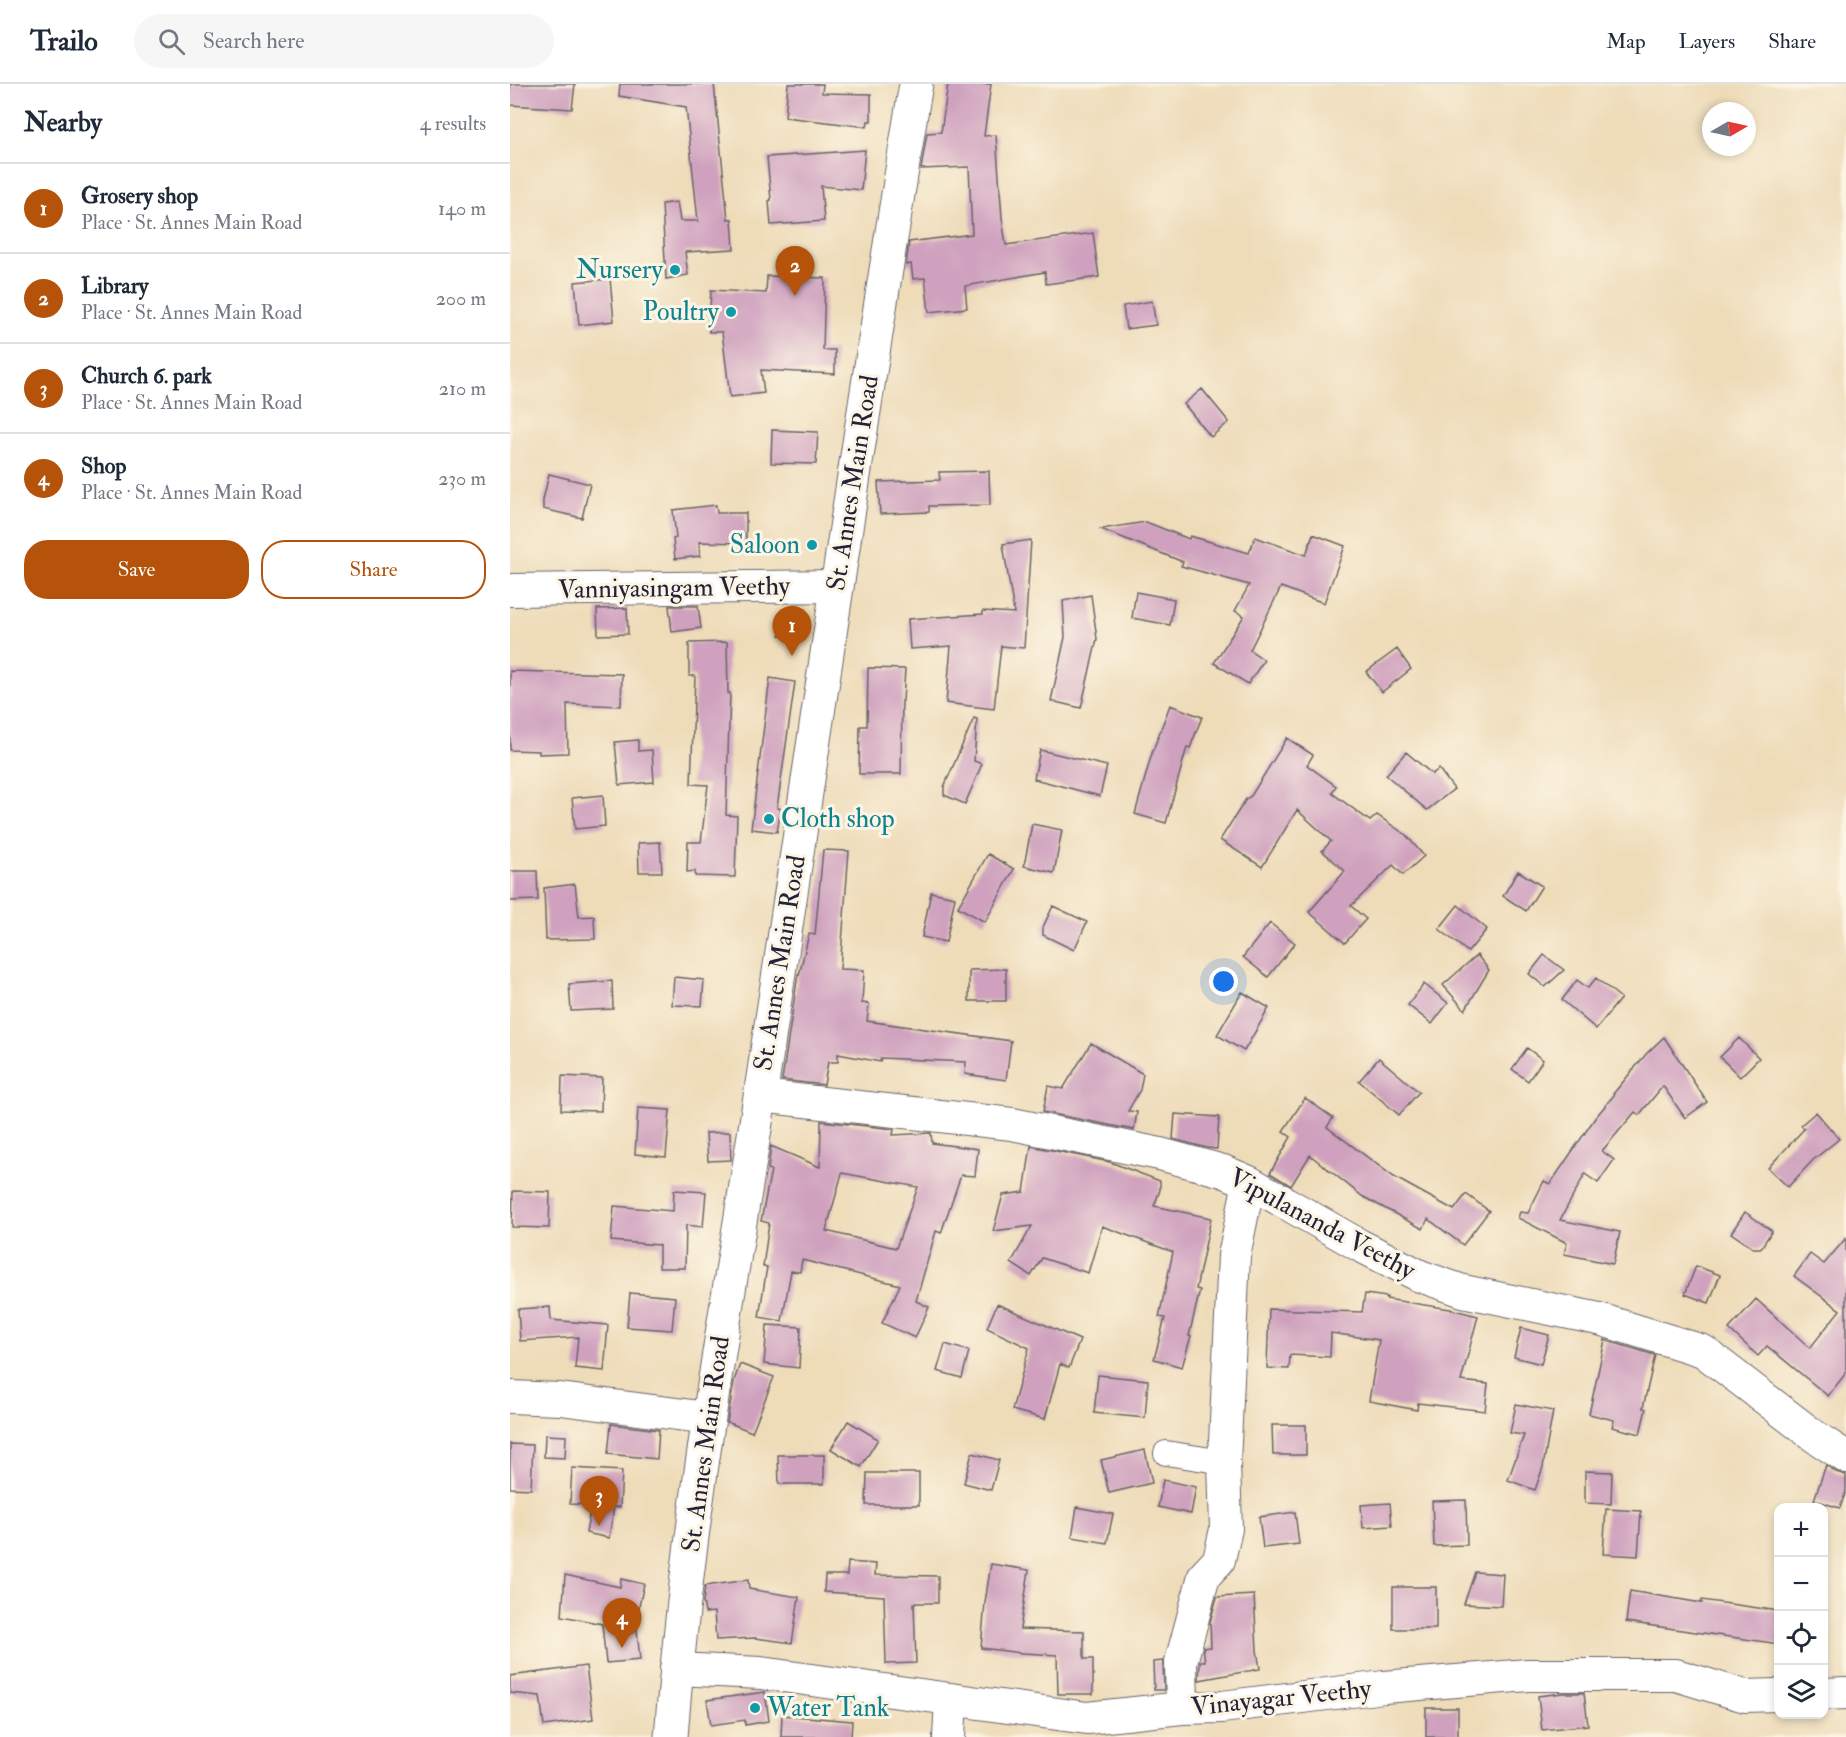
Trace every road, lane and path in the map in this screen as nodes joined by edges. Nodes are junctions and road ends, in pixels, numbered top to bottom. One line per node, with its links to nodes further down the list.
1 (916, 84): 2 (street, St. Annes Main Road)
2 (837, 586): 3 (street, Vanniyasingam Veethy); 4 (street, St. Annes Main Road)
3 (510, 590)
4 (760, 1096): 5 (street, Vipulananda Veethy); 7 (street, St. Annes Main Road)
5 (1249, 1182): 9 (street, Vipulananda Veethy); 10 (street)
6 (510, 1397): 7 (street)
7 (708, 1418): 11 (street, St. Annes Main Road)
8 (1166, 1453): 10 (street)
9 (1846, 1457)
10 (1224, 1462): 16 (street)
11 (676, 1669): 15 (street, Vinayagar Veethy); 17 (street, St. Annes Main Road)
12 (1828, 1694): 13 (street)
13 (1846, 1694)
14 (1774, 1695): 16 (street, Vinayagar Veethy)
15 (951, 1699): 16 (street, Vinayagar Veethy); 18 (street)
16 (1182, 1708)
17 (671, 1737)
18 (949, 1737)

